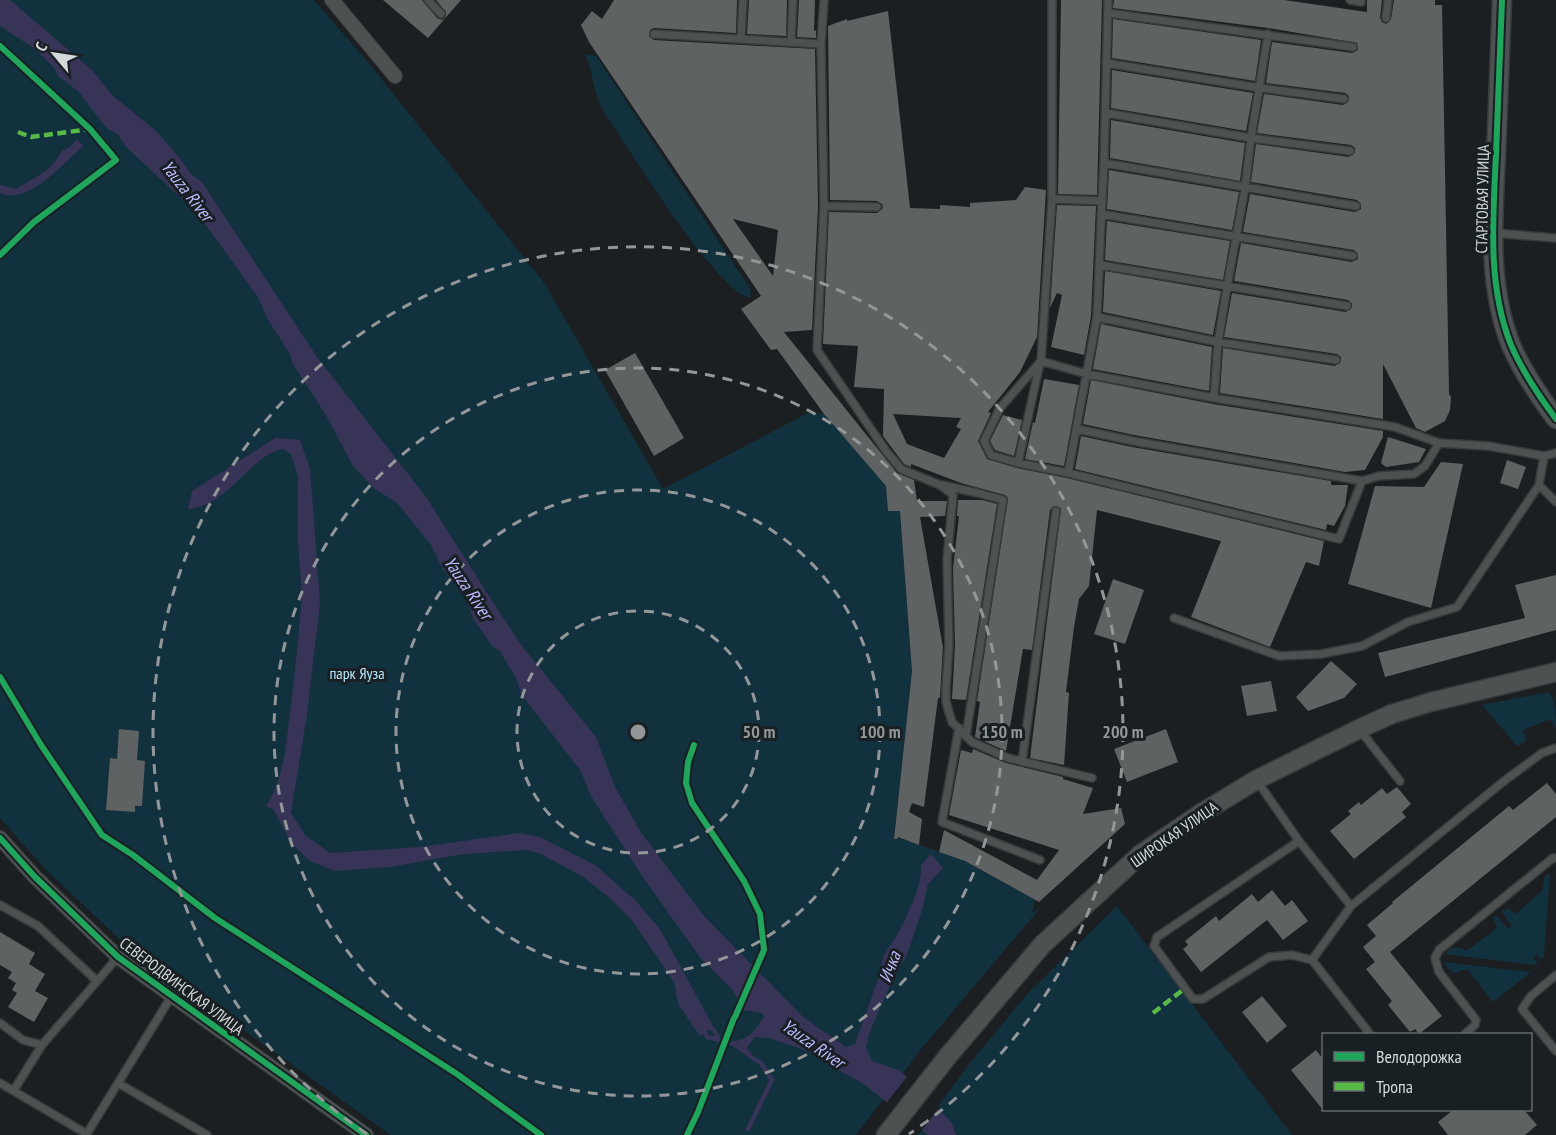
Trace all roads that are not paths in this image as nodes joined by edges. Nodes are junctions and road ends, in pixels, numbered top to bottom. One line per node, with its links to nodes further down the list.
1 (332, 0): 22 (street)
2 (429, 0): 13 (lane)
3 (743, 0): 17 (lane)
4 (793, 0): 18 (lane)
5 (824, 0): 19 (lane)
6 (1052, 0): 30 (lane)
7 (1108, 0): 12 (lane)
8 (1350, 0): 11 (lane)
9 (1388, 0): 14 (lane)
10 (1502, 0): 36 (main road, СТАРТОВАЯ УЛИЦА)
11 (1361, 2)
12 (1108, 13): 16 (lane); 21 (lane)
13 (441, 14)
14 (1386, 18)
15 (654, 34): 17 (lane)
16 (1268, 34): 20 (lane); 23 (lane)
17 (741, 39): 18 (lane)
18 (791, 42): 19 (lane)
19 (821, 44): 32 (lane)
20 (1353, 47)
21 (1106, 63): 23 (lane); 25 (lane)
22 (395, 76)
23 (1260, 88): 24 (lane); 26 (lane)
24 (1344, 99)
25 (1106, 113): 26 (lane); 28 (lane)
26 (1251, 138): 27 (lane); 29 (lane)
27 (1350, 151)
28 (1104, 163): 29 (lane); 31 (lane)
29 (1245, 188): 33 (lane); 37 (lane)
30 (1052, 199): 31 (lane); 46 (lane)
31 (1102, 201): 35 (lane)
32 (824, 206): 34 (lane); 57 (lane)
33 (1356, 206)
34 (878, 207)
35 (1101, 214): 37 (lane); 40 (lane)
36 (1493, 233): 38 (lane); 49 (main road, СТАРТОВАЯ УЛИЦА)
37 (1236, 237): 39 (lane); 41 (lane)
38 (1556, 238)
39 (1353, 256)
40 (1100, 265): 41 (lane); 43 (lane)
41 (1227, 286): 42 (lane); 44 (lane)
42 (1347, 306)
43 (1097, 317): 44 (lane); 47 (lane)
44 (1218, 342): 45 (lane); 48 (lane)
45 (1336, 360)
46 (1041, 361): 47 (lane); 54 (lane); 54 (lane)
47 (1087, 374): 48 (lane); 50 (lane)
48 (1214, 398): 51 (lane)
49 (1556, 419)
50 (1077, 429): 55 (lane); 56 (lane)
51 (1439, 443): 53 (lane); 56 (lane)
52 (1556, 453): 53 (lane)
53 (1544, 456): 58 (lane)
54 (1018, 463): 55 (lane)
55 (1068, 473): 56 (lane)
56 (1362, 481)
57 (940, 485): 63 (lane); 65 (lane)
58 (1539, 485): 59 (lane); 61 (lane)
59 (1556, 502)
60 (1056, 511): 67 (lane)
61 (1174, 618)
62 (1556, 672): 64 (main road, ШИРОКАЯ УЛИЦА)
63 (959, 728): 65 (lane); 74 (lane)
64 (1359, 729): 69 (main road, ШИРОКАЯ УЛИЦА); 70 (lane)
65 (966, 736): 67 (lane)
66 (1556, 748): 76 (lane)
67 (1022, 762): 68 (lane)
68 (1092, 778)
69 (1256, 780): 72 (lane); 93 (main road, ШИРОКАЯ УЛИЦА)
70 (1401, 781)
71 (0, 838): 77 (street, СЕВЕРОДВИНСКАЯ УЛИЦА)
72 (1299, 842): 76 (lane); 78 (lane)
73 (1556, 858): 84 (lane)
74 (1040, 860)
75 (0, 905): 80 (lane)
76 (1351, 906): 78 (lane)
77 (118, 957): 80 (lane); 81 (street, СЕВЕРОДВИНСКАЯ УЛИЦА)
78 (1312, 960): 83 (lane)
79 (1556, 975): 86 (lane)
80 (97, 981): 85 (lane)
81 (171, 997): 88 (lane); 92 (street, СЕВЕРОДВИНСКАЯ УЛИЦА)
82 (0, 1023): 85 (lane)
83 (1368, 1033)
84 (1467, 1033)
85 (42, 1045): 89 (lane)
86 (1556, 1051)
87 (0, 1083): 89 (lane)
88 (118, 1083): 90 (lane); 91 (lane)
89 (14, 1090): 90 (lane)
90 (86, 1135)
91 (207, 1135)
92 (366, 1135)
93 (886, 1135)

